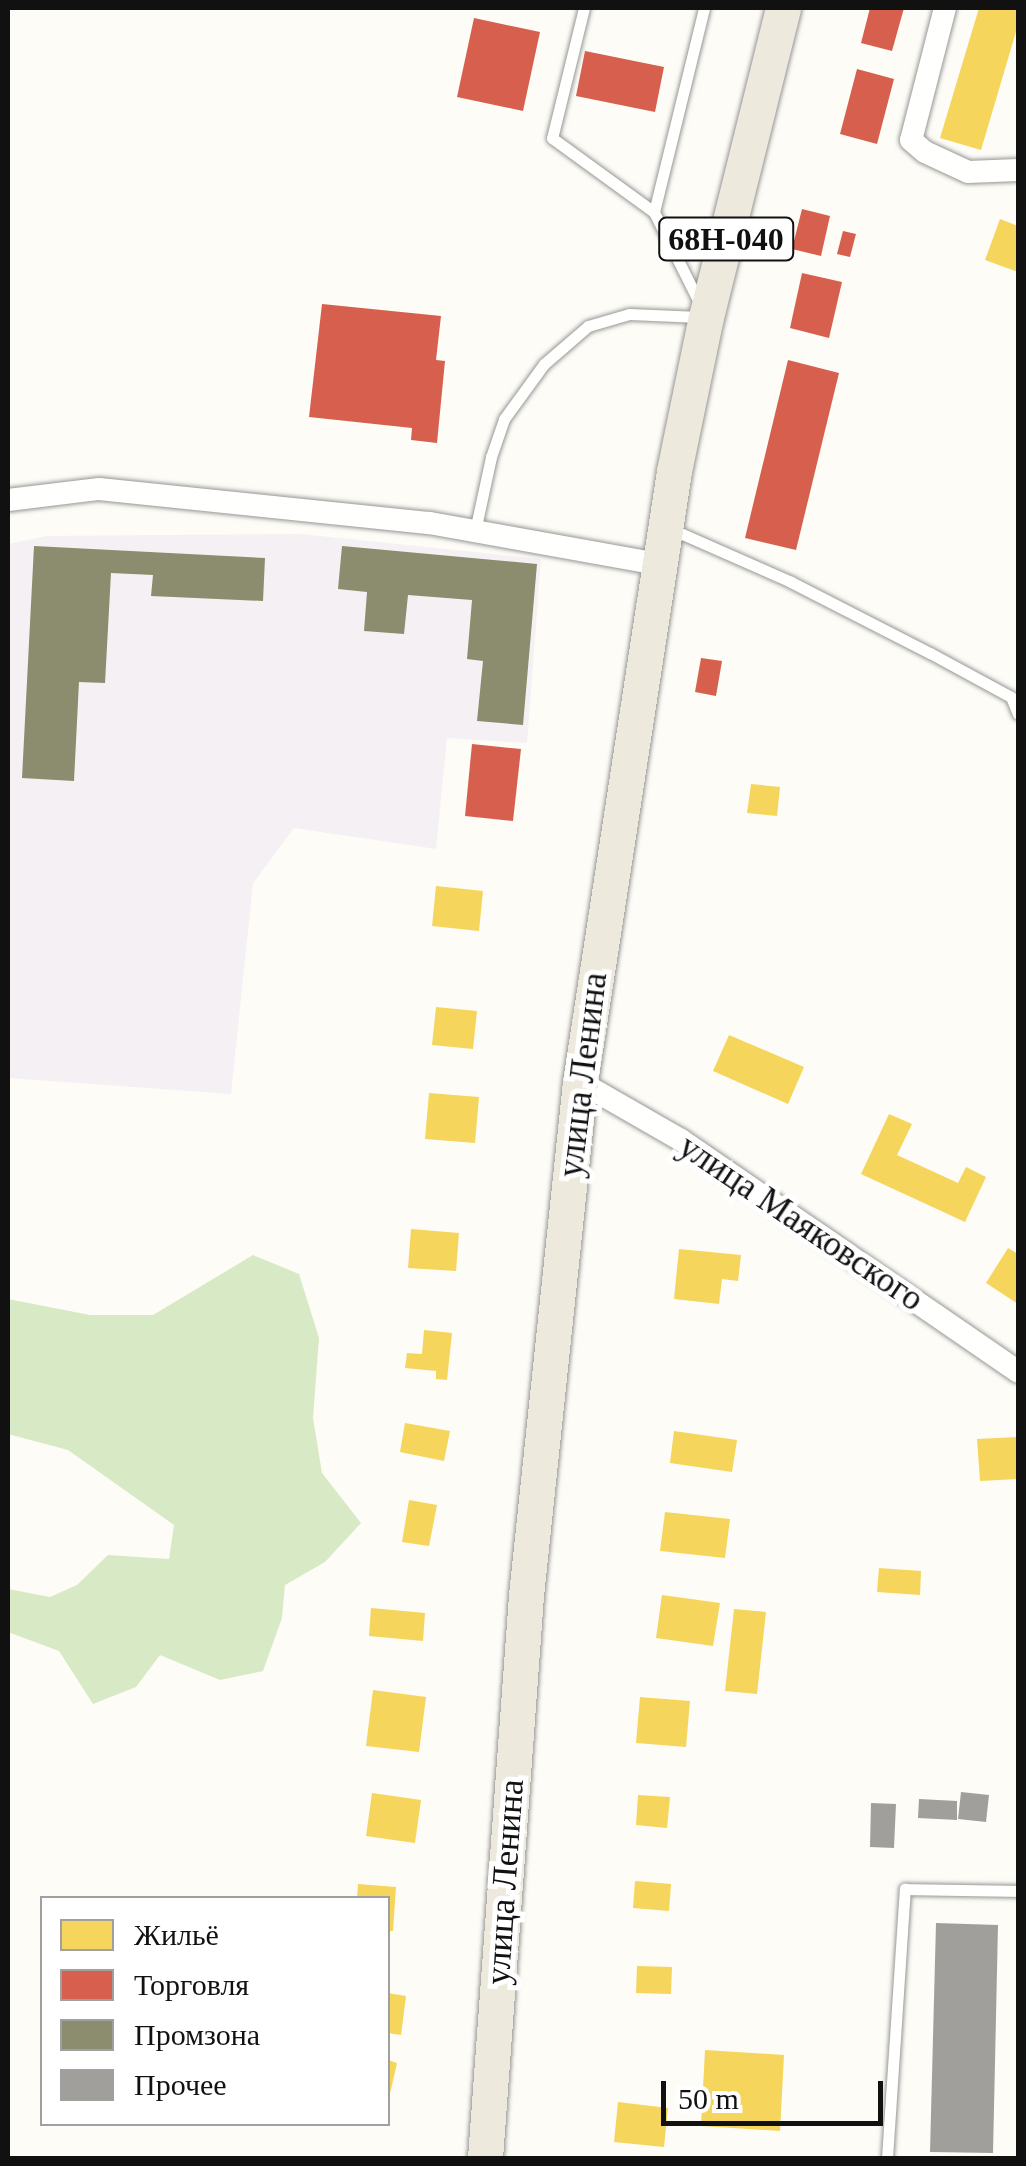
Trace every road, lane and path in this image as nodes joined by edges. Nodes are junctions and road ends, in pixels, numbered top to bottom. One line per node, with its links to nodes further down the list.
1 (584, 8): 6 (lane)
2 (704, 8): 6 (lane)
3 (783, 8): 7 (main road, улица Ленина / 68Н-040)
4 (945, 8): 5 (street)
5 (1018, 170)
6 (654, 212): 7 (lane)
7 (706, 317): 9 (main road, улица Ленина / 68Н-040); 10 (lane)
8 (8, 500): 10 (street)
9 (667, 527): 11 (main road, улица Ленина / 68Н-040); 12 (lane)
10 (475, 532): 11 (street)
11 (662, 565): 13 (main road, улица Ленина / 68Н-040)
12 (1018, 714)
13 (580, 1082): 14 (street, улица Маяковского); 16 (main road, улица Ленина)
14 (1018, 1372)
15 (1018, 1891): 17 (lane)
16 (484, 2158)
17 (887, 2158)

